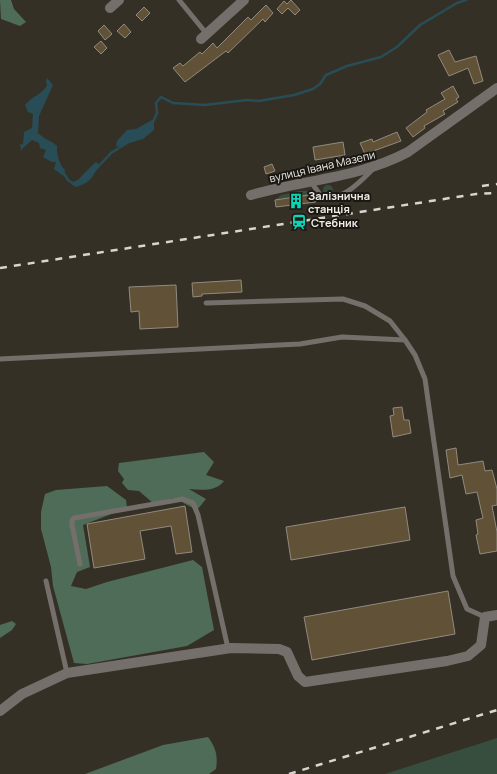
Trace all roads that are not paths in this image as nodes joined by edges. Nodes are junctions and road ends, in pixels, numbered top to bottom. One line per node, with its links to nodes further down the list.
1 (118, 0): 4 (street)
2 (179, 0): 5 (lane)
3 (244, 0): 5 (street)
4 (110, 8)
5 (204, 36)
6 (497, 88): 7 (street, вулиця Івана Мазепи)
7 (376, 166): 8 (street, вулиця Івана Мазепи); 8 (lane)
8 (311, 182): 9 (street, вулиця Івана Мазепи)
9 (251, 195)
10 (206, 303): 11 (lane)
11 (405, 340): 12 (lane); 16 (lane)
12 (0, 358)
13 (80, 564): 17 (lane)
14 (46, 581): 18 (lane)
15 (497, 615): 16 (street)
16 (485, 617): 17 (street)
17 (232, 648): 18 (street)
18 (67, 673): 19 (street)
19 (0, 711)

